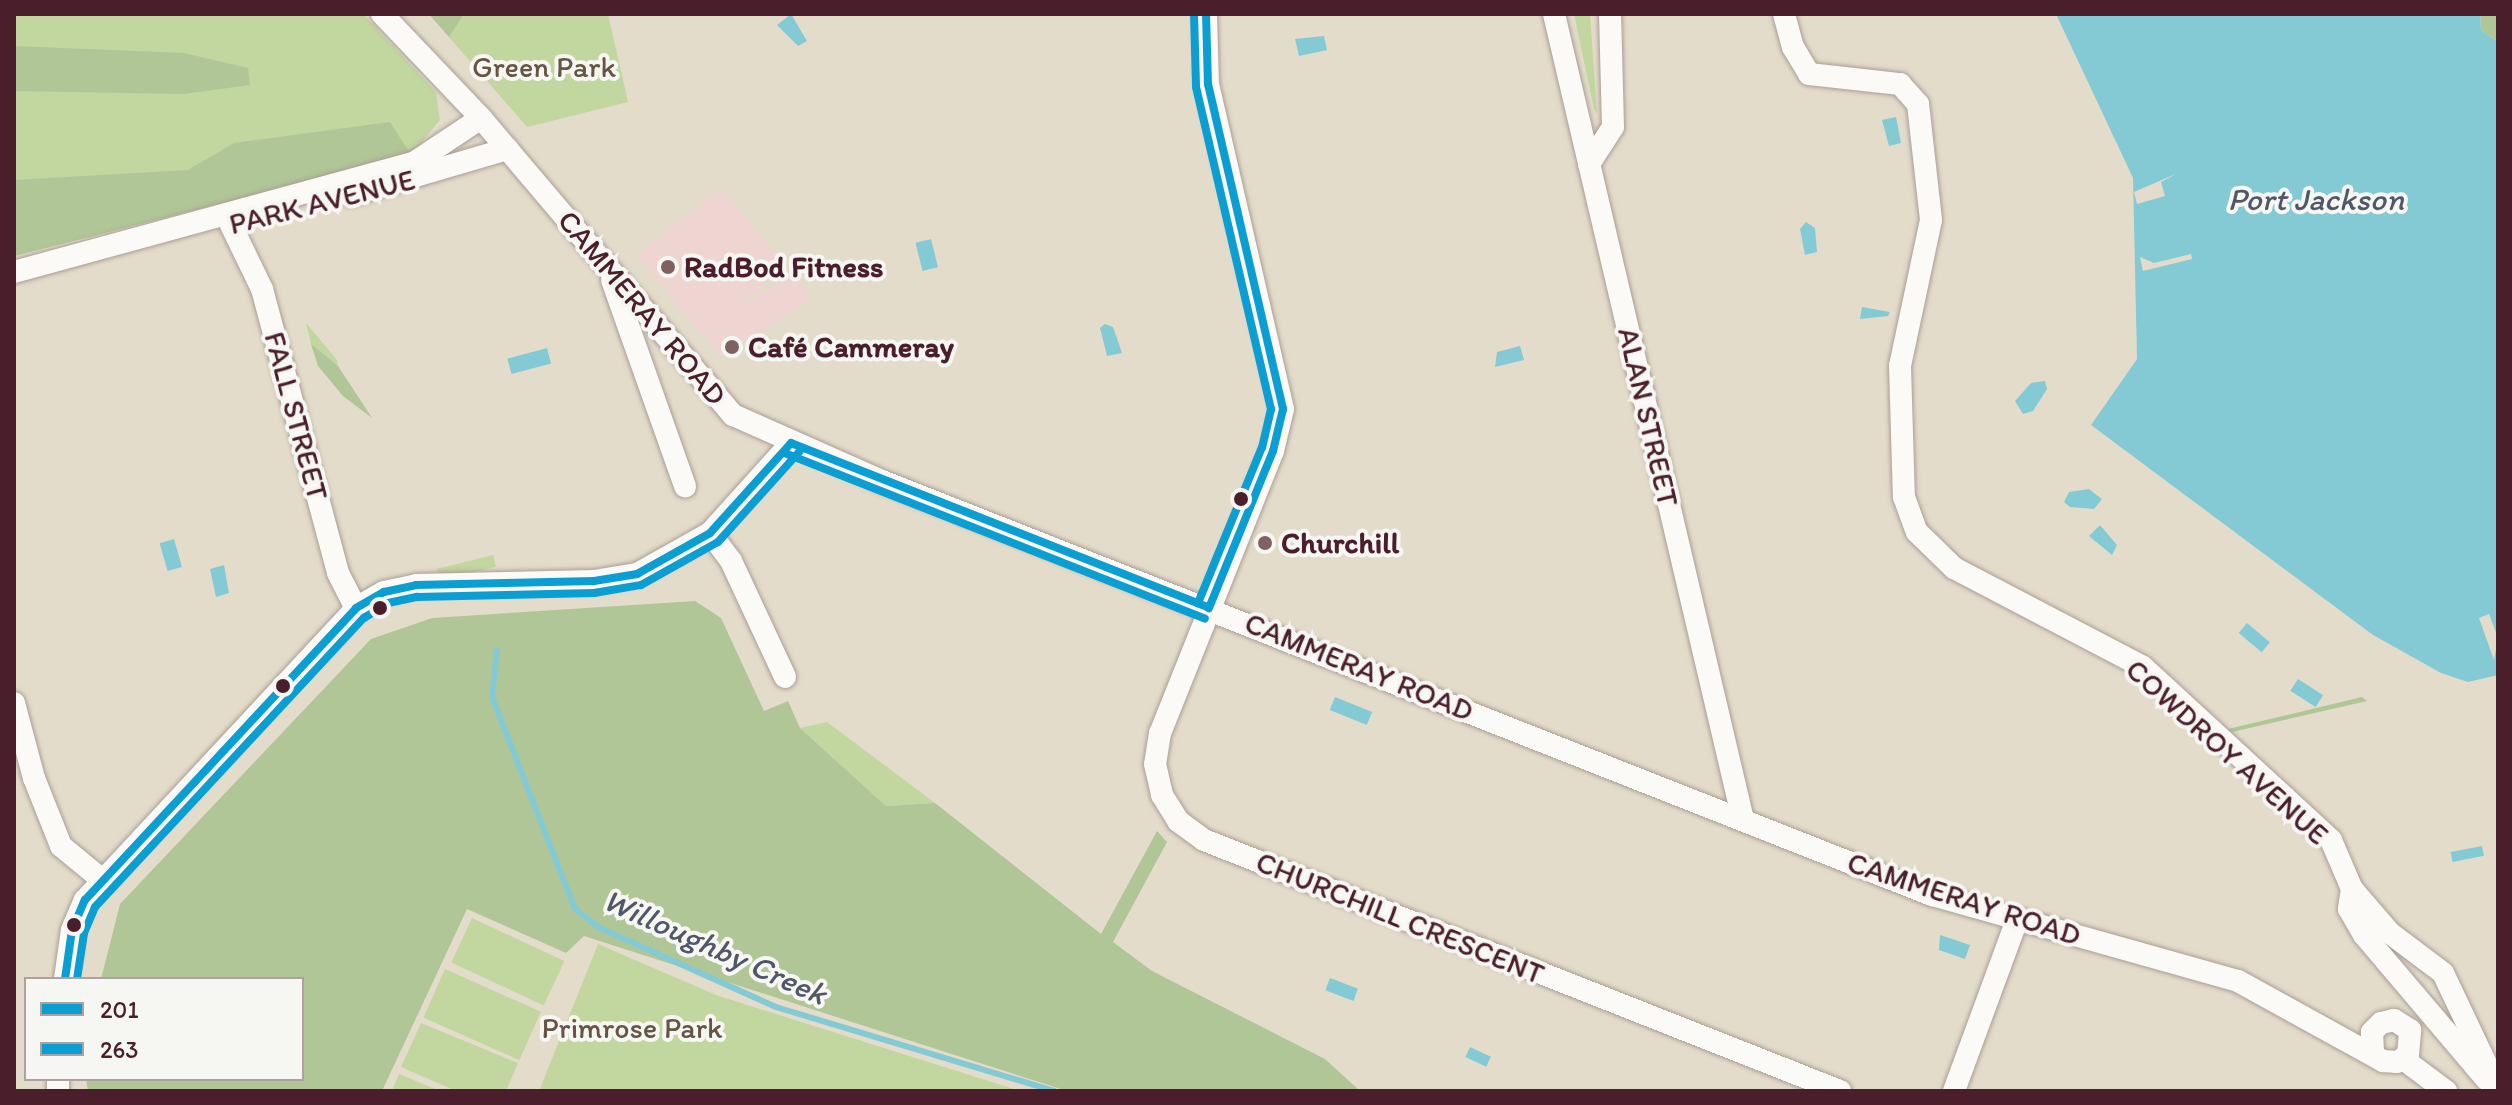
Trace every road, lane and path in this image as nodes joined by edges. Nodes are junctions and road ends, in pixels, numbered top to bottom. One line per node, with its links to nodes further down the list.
1 (382, 14): 6 (street, CAMMERAY ROAD)
2 (1206, 14): 19 (street, CHURCHILL CRESCENT)
3 (1554, 14): 8 (street, ALAN STREET)
4 (1610, 14): 8 (street)
5 (1784, 14): 24 (street, COWDROY AVENUE)
6 (481, 118): 7 (street, CAMMERAY ROAD); 10 (street, PARK AVENUE)
7 (507, 149): 9 (street, PARK AVENUE); 11 (street, CAMMERAY ROAD)
8 (1589, 164): 22 (street, ALAN STREET)
9 (231, 225): 10 (street, PARK AVENUE); 18 (street, FALL STREET)
10 (134, 242): 12 (street, PARK AVENUE)
11 (610, 271): 13 (street, CAMMERAY ROAD); 14 (street)
12 (14, 272)
13 (666, 341): 14 (street); 15 (street, CAMMERAY ROAD)
14 (639, 363): 16 (street)
15 (791, 443): 17 (street); 19 (street, CAMMERAY ROAD)
16 (685, 486)
17 (710, 533): 18 (street); 20 (street)
18 (356, 608): 23 (street)
19 (1209, 608): 22 (street, CAMMERAY ROAD); 30 (street, CHURCHILL CRESCENT)
20 (785, 677)
21 (14, 703): 23 (street)
22 (1743, 820): 25 (street, CAMMERAY ROAD)
23 (101, 879): 27 (street)
24 (2352, 889): 26 (street, COWDROY AVENUE); 29 (street, COWDROY AVENUE)
25 (2017, 920): 28 (street, CAMMERAY ROAD); 31 (street)
26 (2395, 972): 28 (street); 28 (street, COWDROY AVENUE)
27 (65, 977)
28 (2406, 1036): 29 (street); 32 (street)
29 (2498, 1090)
30 (1840, 1091)
31 (1954, 1091)
32 (2446, 1091)

